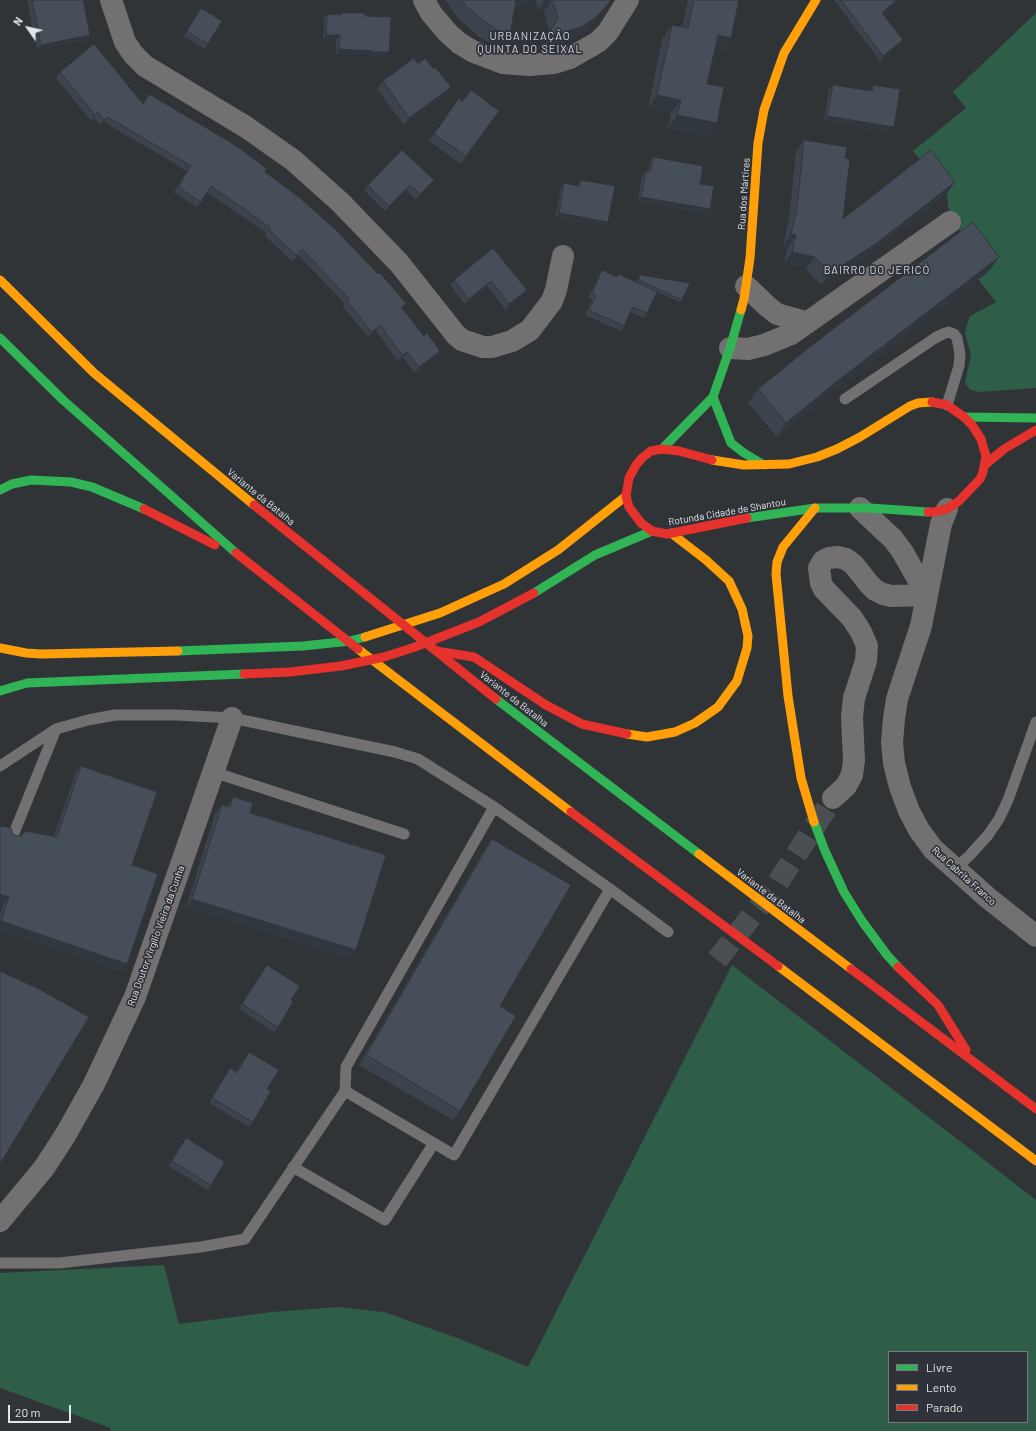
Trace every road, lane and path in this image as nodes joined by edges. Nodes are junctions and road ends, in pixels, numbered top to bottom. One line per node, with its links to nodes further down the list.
1 (111, 0): 6 (street)
2 (424, 0): 3 (street)
3 (628, 0)
4 (816, 0): 8 (main road, Rua dos Mártires)
5 (950, 222): 9 (street)
6 (562, 256)
7 (0, 280): 31 (main road, Variante da Batalha)
8 (746, 286): 9 (street); 11 (main road, Rua dos Mártires)
9 (806, 322): 11 (street)
10 (0, 338): 28 (main road)
11 (730, 348): 12 (main road, Rua dos Mártires)
12 (713, 397): 18 (main road, Rua dos Mártires); 19 (main road)
13 (845, 399): 14 (lane)
14 (947, 405): 15 (main road); 19 (main road)
15 (964, 417): 16 (main road); 20 (main road)
16 (1036, 418)
17 (1036, 430): 20 (main road)
18 (662, 449): 19 (main road); 22 (main road)
19 (765, 465)
20 (985, 465): 25 (main road, Rotunda Cidade de Shantou)
21 (0, 490): 28 (main road)
22 (626, 496): 26 (main road); 30 (main road)
23 (815, 508): 24 (main road, Rotunda Cidade de Shantou); 27 (main road, Rotunda Cidade de Shantou); 46 (main road)
24 (860, 508): 25 (main road, Rotunda Cidade de Shantou); 29 (street)
25 (947, 509): 29 (street, Rua Cabrita Franco)
26 (652, 531): 27 (main road, Rotunda Cidade de Shantou); 32 (main road)
27 (671, 534): 31 (main road)
28 (243, 559): 50 (main road)
29 (926, 595): 38 (street); 42 (street, Rua Cabrita Franco)
30 (0, 648)
31 (436, 651): 46 (main road, Variante da Batalha)
32 (0, 691)
33 (232, 718): 35 (lane); 37 (street, Rua Doutor Virgílio Vieira da Cunha); 39 (lane)
34 (1036, 722): 42 (lane)
35 (56, 729): 36 (lane); 41 (lane)
36 (0, 766)
37 (213, 772): 40 (lane); 52 (street, Rua Doutor Virgílio Vieira da Cunha)
38 (833, 798)
39 (494, 807): 43 (lane); 47 (lane)
40 (404, 834)
41 (12, 838)
42 (955, 870): 45 (street, Rua Cabrita Franco)
43 (610, 889): 44 (lane); 49 (lane)
44 (668, 932)
45 (1036, 936)
46 (973, 1061): 48 (main road, Variante da Batalha)
47 (345, 1091): 49 (lane); 51 (lane)
48 (1036, 1109)
49 (434, 1142): 51 (lane)
50 (1036, 1161)
51 (293, 1167): 53 (lane)
52 (0, 1221)
53 (0, 1263)

